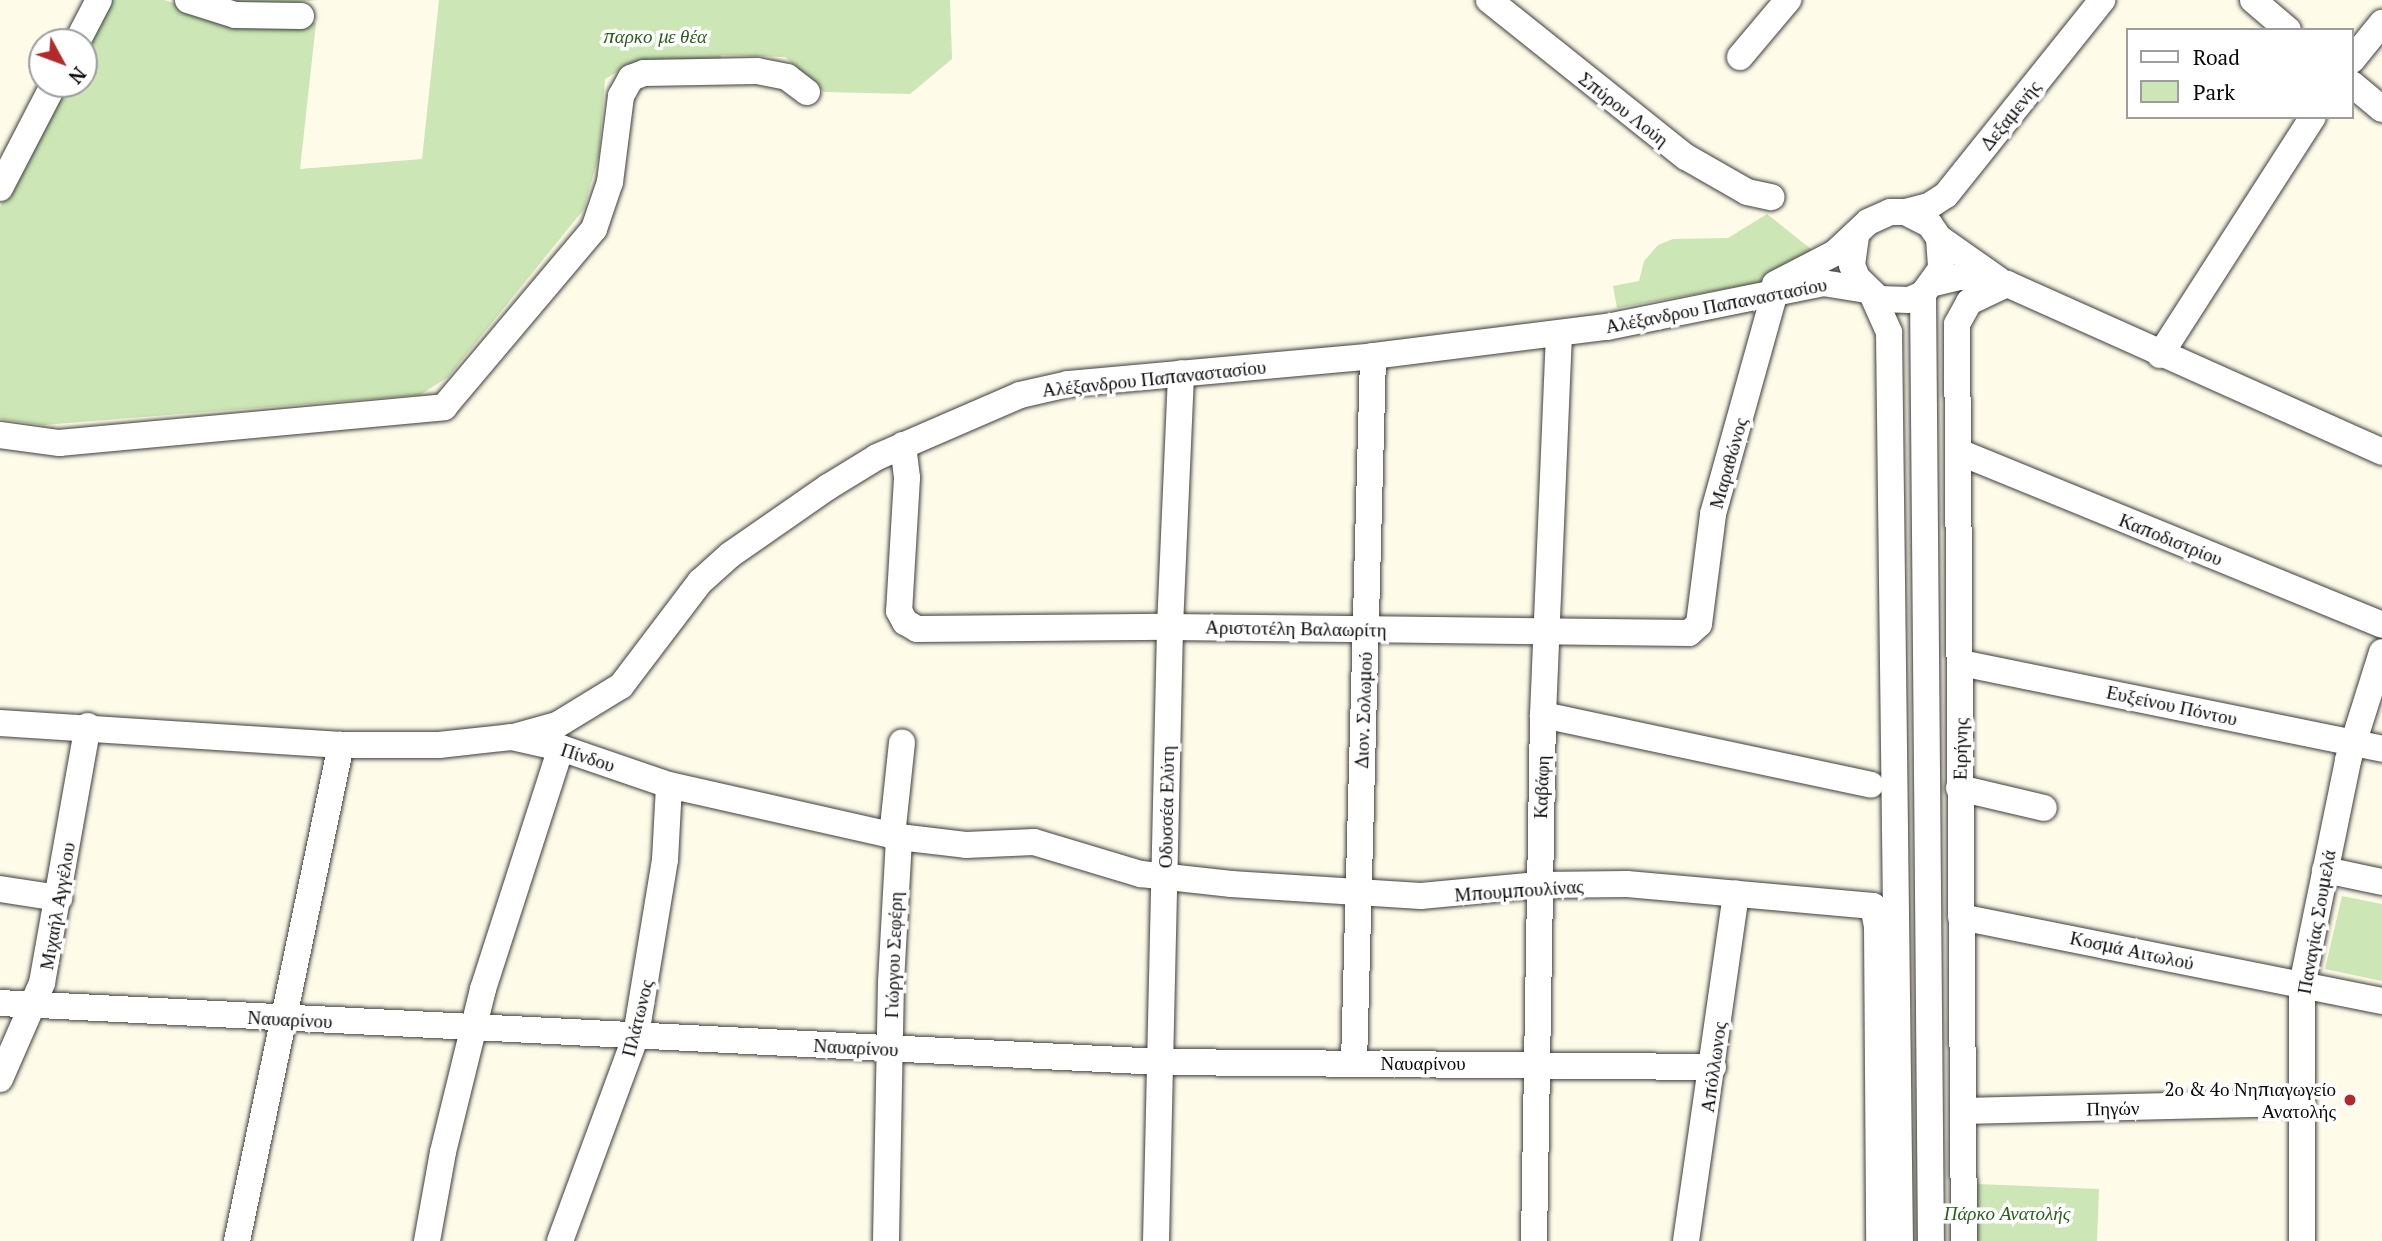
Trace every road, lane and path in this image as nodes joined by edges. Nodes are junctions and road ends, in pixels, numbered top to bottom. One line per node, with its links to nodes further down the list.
1 (99, 0): 9 (street)
2 (188, 0): 7 (street)
3 (1489, 0): 19 (street, Σπύρου Λούη)
4 (1788, 0): 11 (street)
5 (2102, 0): 20 (street, Δεξαμενής)
6 (2253, 0): 10 (street)
7 (301, 16)
8 (2382, 23): 12 (street)
9 (84, 28)
10 (2286, 28)
11 (1740, 57)
12 (2354, 58)
13 (2354, 86): 16 (street)
14 (807, 92): 32 (street)
15 (47, 98): 18 (street)
16 (2382, 109)
17 (2312, 119): 29 (street)
18 (0, 188)
19 (1771, 197)
20 (1905, 212): 21 (street); 22 (street)
21 (1856, 237): 26 (street); 27 (street)
22 (1938, 238): 23 (street); 24 (street)
23 (2007, 284): 24 (street); 29 (street); 34 (street, Ειρήνης)
24 (1928, 288): 26 (street); 90 (street)
25 (1775, 292): 26 (street, Αλέξανδρου Παπαναστασίου); 27 (street, Αλέξανδρου Παπαναστασίου); 40 (street, Μαραθώνος)
26 (1869, 292): 89 (street)
27 (1749, 297): 28 (street, Αλέξανδρου Παπαναστασίου)
28 (1559, 334): 30 (street, Αλέξανδρου Παπαναστασίου); 39 (street, Καβάφη)
29 (2160, 355): 35 (street)
30 (1373, 356): 31 (street, Αλέξανδρου Παπαναστασίου); 38 (street, Διον. Σολωμού)
31 (1181, 373): 33 (street, Αλέξανδρου Παπαναστασίου); 37 (street, Οδυσσέα Ελύτη)
32 (0, 435)
33 (903, 445): 37 (street, Αριστοτέλη Βαλαωρίτη); 46 (street, Αλέξανδρου Παπαναστασίου)
34 (1959, 452): 36 (street, Καποδιστρίου); 42 (street, Ειρήνης)
35 (2382, 452)
36 (2382, 625)
37 (1170, 627): 38 (street, Αριστοτέλη Βαλαωρίτη); 58 (street, Οδυσσέα Ελύτη)
38 (1366, 628): 39 (street, Αριστοτέλη Βαλαωρίτη); 62 (street, Διον. Σολωμού)
39 (1546, 633): 40 (street, Αριστοτέλη Βαλαωρίτη); 43 (street, Καβάφη)
40 (1689, 633)
41 (2382, 652): 47 (street, Παναγίας Σουμελά)
42 (1961, 663): 47 (street, Ευξείνου Πόντου); 54 (street, Ειρήνης)
43 (1543, 715): 53 (street); 60 (street, Καβάφη)
44 (0, 723): 45 (street, Πίνδου)
45 (88, 726): 49 (street, Πίνδου); 64 (street, Μιχαήλ Αγγέλου)
46 (512, 737): 49 (street, Πίνδου); 50 (street, Πίνδου)
47 (2353, 742): 51 (street, Ευξείνου Πόντου); 57 (street, Παναγίας Σουμελά)
48 (902, 743): 56 (street, Γιώργου Σεφέρη)
49 (341, 745): 70 (street)
50 (561, 748): 52 (street, Πίνδου); 71 (street)
51 (2382, 749)
52 (669, 785): 56 (street, Πίνδου); 72 (street, Πλάτωνος)
53 (1871, 785)
54 (1959, 788): 55 (street); 65 (street, Ειρήνης)
55 (2044, 808)
56 (895, 836): 58 (street, Πίνδου); 73 (street, Γιώργου Σεφέρη)
57 (2325, 870): 59 (street); 66 (street, Παναγίας Σουμελά)
58 (1164, 877): 62 (street, Μπουμπουλίνας); 74 (street, Οδυσσέα Ελύτη)
59 (2382, 882)
60 (1538, 886): 62 (street, Μπουμπουλίνας); 63 (street, Μπουμπουλίνας); 76 (street, Καβάφη)
61 (0, 889): 64 (street)
62 (1358, 894): 75 (street, Διον. Σολωμού)
63 (1736, 894): 77 (street, Απόλλωνος); 88 (street, Μπουμπουλίνας)
64 (59, 898): 69 (street, Μιχαήλ Αγγέλου)
65 (1961, 918): 66 (street, Κοσμά Αιτωλού); 80 (street, Ειρήνης)
66 (2302, 985): 67 (street, Κοσμά Αιτωλού); 79 (street, Παναγίας Σουμελά)
67 (2382, 1001)
68 (0, 1003): 69 (street, Ναυαρίνου)
69 (36, 1006): 70 (street, Ναυαρίνου); 78 (street, Μιχαήλ Αγγέλου)
70 (285, 1019): 71 (street, Ναυαρίνου); 81 (street)
71 (473, 1027): 72 (street, Ναυαρίνου); 82 (street)
72 (636, 1035): 73 (street, Ναυαρίνου); 83 (street, Πλάτωνος)
73 (890, 1049): 74 (street, Ναυαρίνου); 84 (street, Γιώργου Σεφέρη)
74 (1160, 1062): 75 (street, Ναυαρίνου); 85 (street, Οδυσσέα Ελύτη)
75 (1354, 1063): 76 (street, Ναυαρίνου)
76 (1536, 1063): 77 (street, Ναυαρίνου); 86 (street, Καβάφη)
77 (1713, 1067): 87 (street, Απόλλωνος)
78 (0, 1079)
79 (2302, 1104): 80 (street, Πηγών); 92 (street, Παναγίας Σουμελά)
80 (1965, 1111): 91 (street, Ειρήνης)
81 (237, 1241)
82 (427, 1241)
83 (560, 1241)
84 (886, 1241)
85 (1156, 1241)
86 (1534, 1241)
87 (1686, 1241)
88 (1879, 1241)
89 (1900, 1241)
90 (1931, 1241)
91 (1964, 1241)
92 (2302, 1241)

